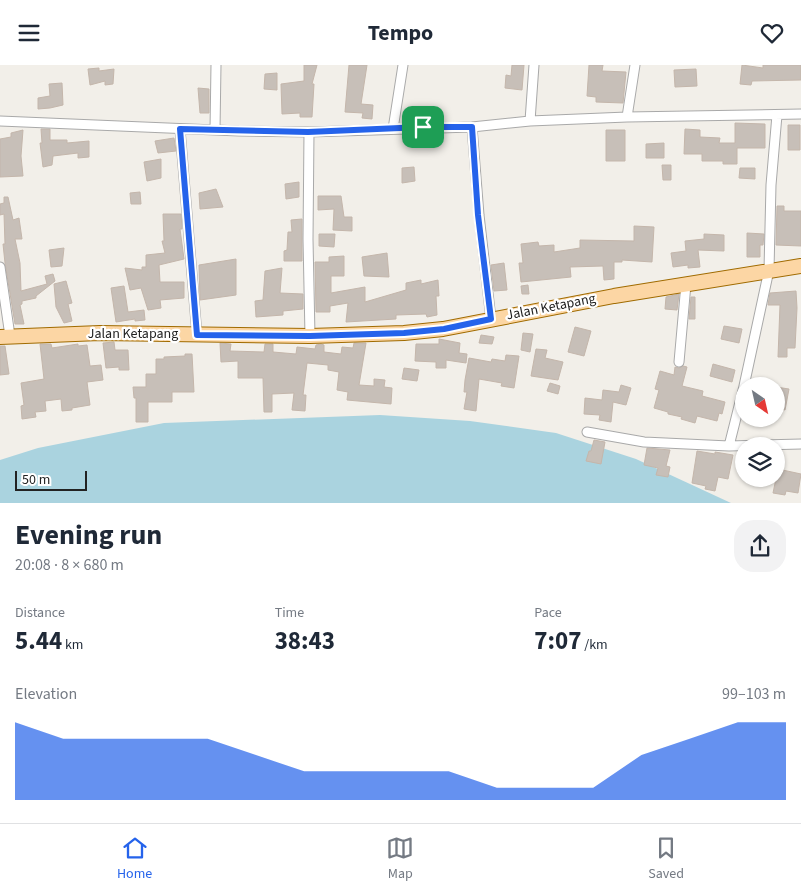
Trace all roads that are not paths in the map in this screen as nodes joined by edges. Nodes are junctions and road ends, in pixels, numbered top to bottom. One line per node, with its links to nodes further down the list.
1 (216, 65): 13 (street)
2 (403, 65): 12 (street)
3 (534, 65): 9 (street)
4 (636, 65): 7 (street)
5 (777, 115): 6 (street); 7 (street); 17 (street)
6 (801, 115)
7 (627, 117): 9 (street)
8 (0, 121): 11 (street)
9 (530, 121): 10 (street)
10 (472, 127): 12 (street); 19 (street)
11 (180, 129): 13 (street); 20 (street)
12 (393, 129): 14 (street)
13 (215, 130): 14 (street)
14 (308, 132): 22 (street)
15 (801, 265): 17 (main road, Jalan Ketapang)
16 (0, 267): 21 (street)
17 (769, 270): 18 (main road, Jalan Ketapang); 24 (street)
18 (686, 284): 19 (main road, Jalan Ketapang); 23 (street)
19 (491, 319): 22 (main road, Jalan Ketapang)
20 (197, 335): 21 (main road, Jalan Ketapang); 22 (main road, Jalan Ketapang)
21 (5, 336)
22 (310, 336)
23 (679, 363)
24 (746, 377)
25 (735, 419): 28 (street)
26 (587, 432): 28 (street)
27 (801, 444): 28 (street)
28 (728, 445)

